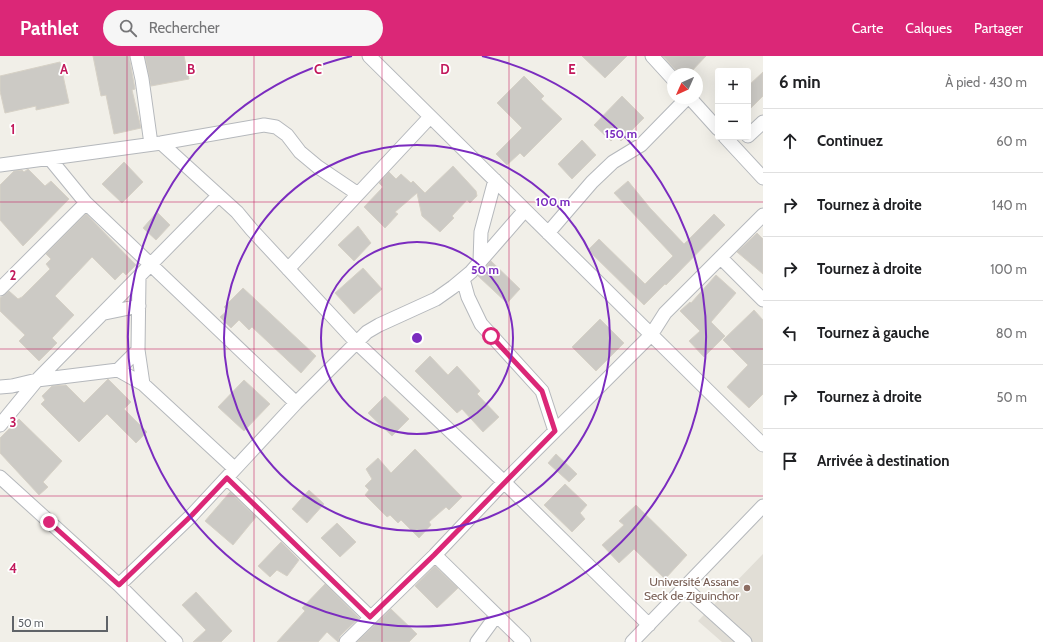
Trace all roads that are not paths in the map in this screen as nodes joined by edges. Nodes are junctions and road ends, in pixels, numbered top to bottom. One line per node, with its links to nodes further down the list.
1 (137, 56): 13 (street)
2 (369, 56): 7 (street)
3 (652, 56): 4 (street)
4 (667, 72)
5 (682, 104): 24 (street)
6 (694, 104): 9 (street)
7 (430, 117): 18 (street); 19 (street)
8 (763, 122): 10 (street)
9 (715, 126)
10 (751, 134)
11 (728, 140): 14 (street)
12 (744, 140): 14 (street)
13 (156, 144): 15 (street); 19 (street); 20 (street)
14 (735, 148): 17 (street)
15 (50, 159): 16 (street); 21 (street)
16 (0, 165)
17 (763, 178)
18 (495, 180): 22 (street); 26 (street)
19 (358, 194): 28 (street)
20 (218, 196): 27 (street); 28 (street)
21 (86, 203): 27 (street); 31 (street)
22 (525, 210): 24 (street); 26 (street)
23 (763, 215): 25 (street)
24 (548, 233): 35 (street)
25 (721, 258): 32 (street); 35 (street)
26 (480, 262): 30 (street)
27 (151, 265): 29 (street); 42 (street)
28 (288, 269): 36 (street)
29 (139, 278): 33 (street); 34 (street)
30 (463, 279): 36 (street); 44 (street)
31 (0, 289)
32 (763, 300)
33 (139, 306): 34 (street); 37 (street)
34 (105, 313): 39 (street)
35 (651, 335): 44 (street); 45 (street)
36 (356, 342): 42 (street); 48 (street)
37 (138, 350): 38 (street); 40 (street)
38 (118, 370): 39 (street); 40 (street)
39 (37, 380): 41 (street); 43 (street)
40 (143, 384): 46 (street)
41 (0, 387)
42 (296, 403): 46 (street)
43 (0, 426)
44 (555, 431): 48 (street)
45 (763, 445)
46 (231, 473): 51 (street); 54 (street)
47 (0, 477): 51 (street)
48 (504, 482): 50 (street); 55 (street)
49 (763, 506): 52 (street)
50 (434, 555): 53 (street); 54 (street)
51 (119, 585): 56 (street)
52 (684, 587): 55 (street); 61 (street)
53 (496, 616): 58 (street); 59 (street)
54 (370, 617): 57 (street)
55 (649, 625): 60 (street)
56 (176, 642)
57 (346, 642)
58 (477, 642)
59 (524, 642)
60 (632, 642)
61 (745, 642)

